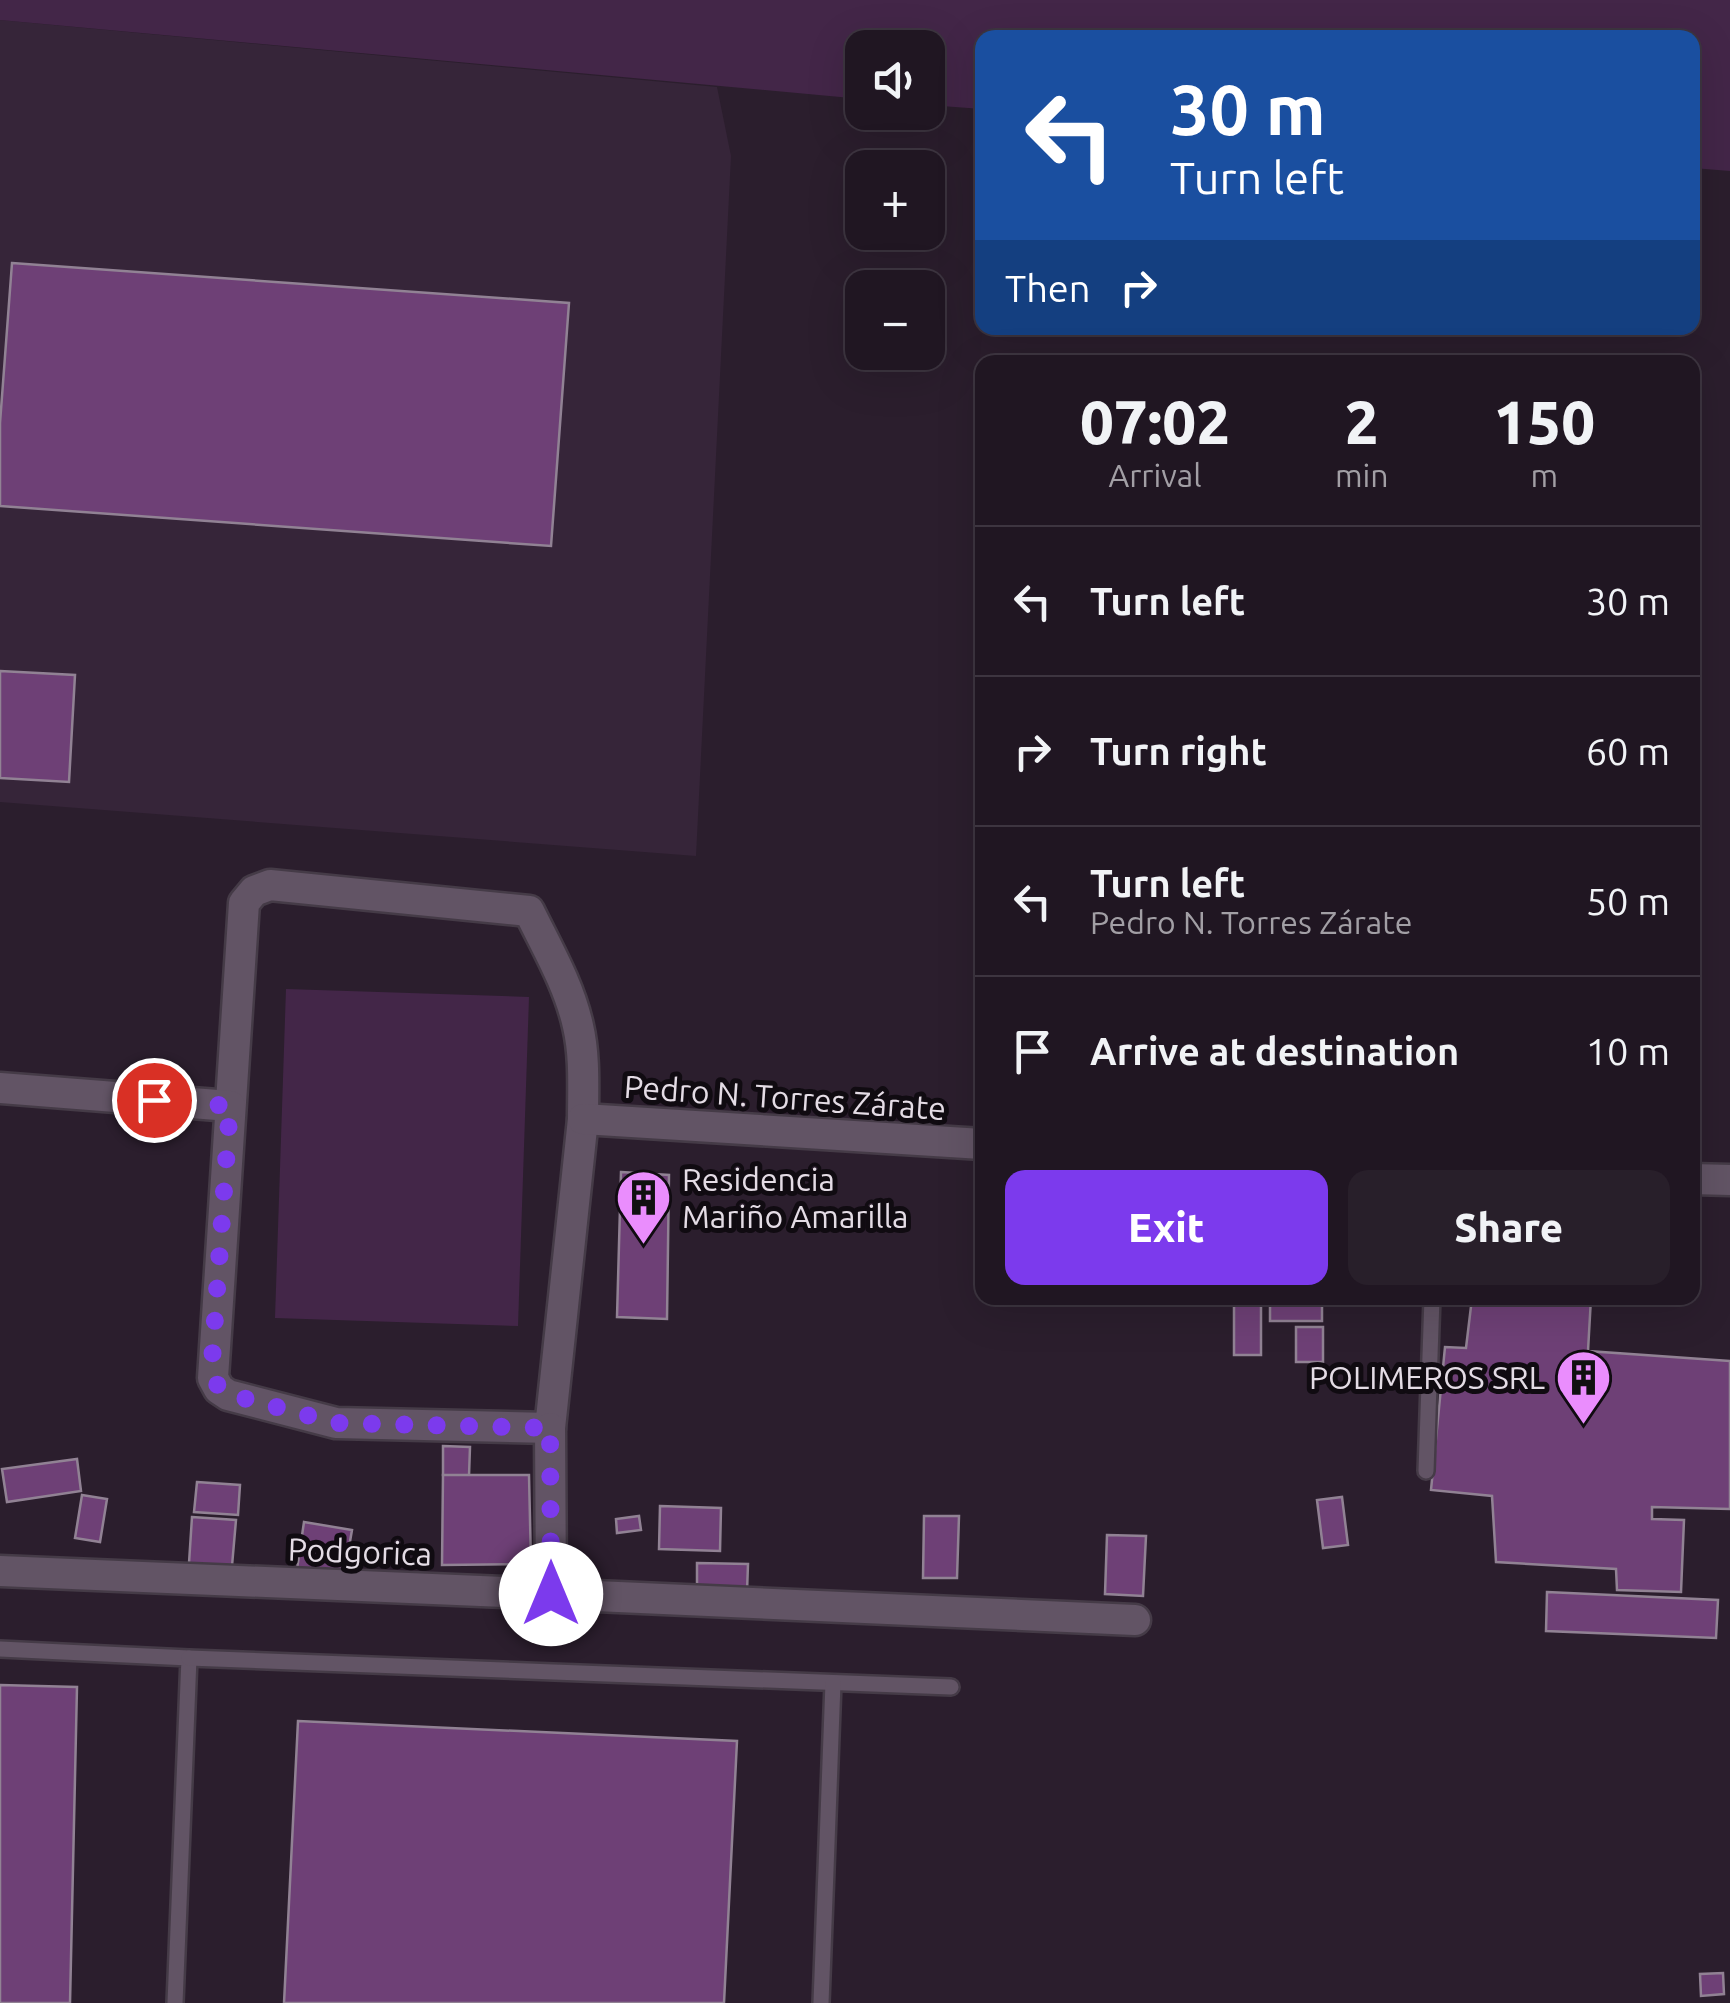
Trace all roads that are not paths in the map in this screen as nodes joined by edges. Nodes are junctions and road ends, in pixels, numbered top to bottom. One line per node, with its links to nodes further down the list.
1 (0, 1088): 2 (street)
2 (230, 1106): 3 (street); 8 (street)
3 (583, 1119): 4 (street, Pedro N. Torres Zárate); 8 (street)
4 (975, 1144)
5 (1700, 1179): 6 (street)
6 (1730, 1180)
7 (1432, 1305): 9 (lane)
8 (550, 1428): 11 (street)
9 (1426, 1472)
10 (0, 1571): 11 (street, Podgorica)
11 (551, 1594): 12 (street, Podgorica)
12 (1135, 1620)
13 (0, 1649): 14 (lane)
14 (188, 1658): 15 (lane); 17 (lane)
15 (833, 1683): 16 (lane); 18 (lane)
16 (952, 1687)
17 (175, 2003)
18 (821, 2003)

